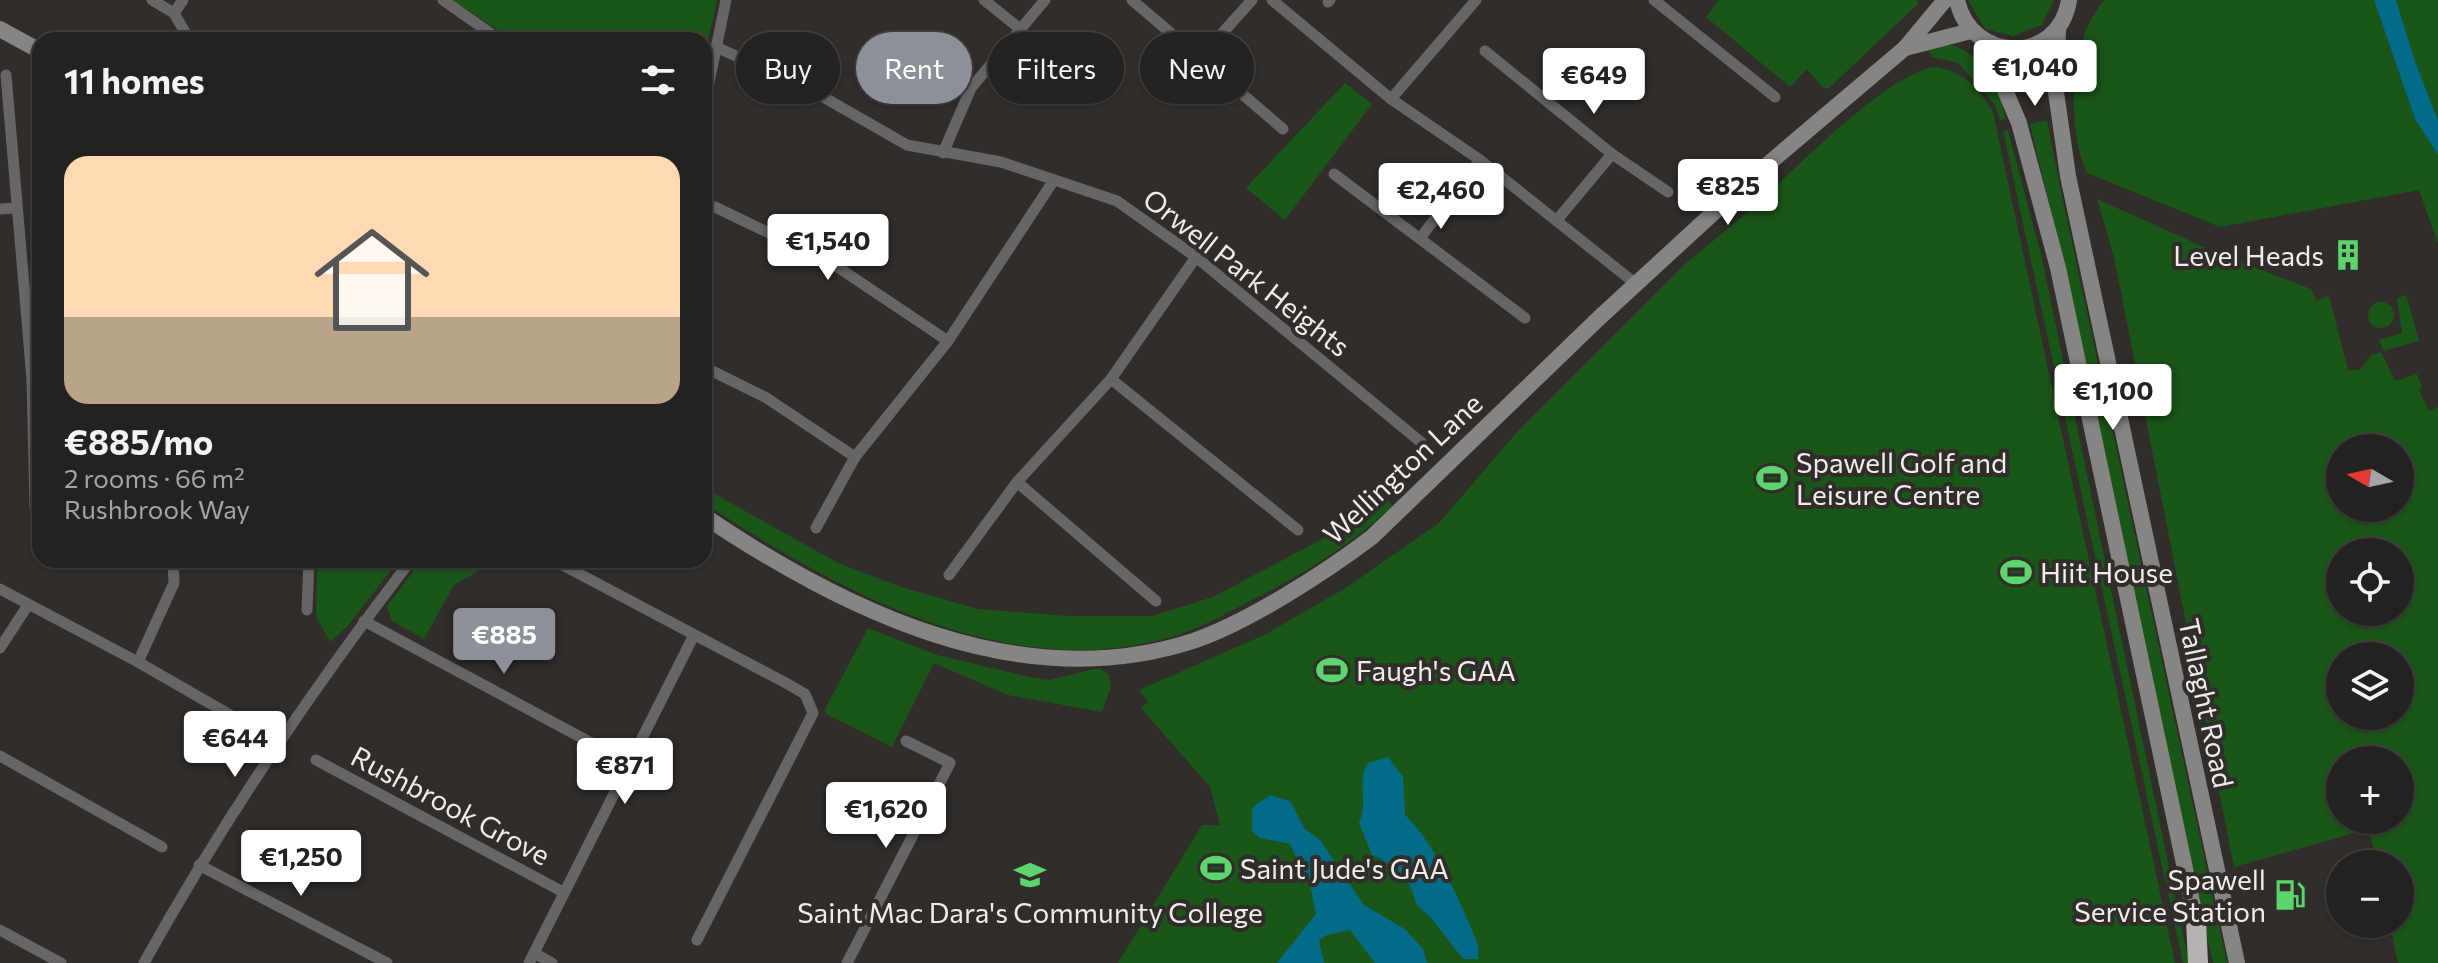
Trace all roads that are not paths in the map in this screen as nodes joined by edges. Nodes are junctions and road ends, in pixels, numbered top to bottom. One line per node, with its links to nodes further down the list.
1 (152, 0): 15 (street)
2 (183, 0): 15 (street)
3 (443, 0): 20 (street)
4 (726, 0): 25 (street)
5 (984, 0): 16 (street)
6 (1045, 0): 16 (street)
7 (1132, 0): 21 (street)
8 (1252, 0): 22 (street)
9 (1272, 0): 31 (street)
10 (1476, 0): 31 (street)
11 (1654, 0): 30 (street)
12 (1945, 0): 26 (main road, Wellington Lane)
13 (1957, 0): 23 (main road, Tallaght Road)
14 (2070, 2): 18 (main road)
15 (174, 13): 19 (street)
16 (1019, 28): 34 (street)
17 (0, 29): 24 (main road)
18 (2058, 29): 23 (main road); 91 (main road, Tallaght Road)
19 (185, 32)
20 (489, 32)
21 (1170, 32)
22 (1223, 32)
23 (1978, 36): 26 (main road, Wellington Lane); 79 (main road, Tallaght Road)
24 (32, 47)
25 (716, 47): 28 (street); 34 (street, Orwell Park Heights)
26 (1905, 48): 46 (main road, Wellington Lane)
27 (1485, 51): 35 (street)
28 (712, 67)
29 (6, 75): 41 (street)
30 (1775, 97)
31 (1391, 99): 36 (street)
32 (1254, 104): 33 (street)
33 (1283, 129)
34 (943, 153): 38 (street, Orwell Park Heights)
35 (1612, 154): 39 (street); 43 (street)
36 (1480, 160): 43 (street); 44 (street)
37 (1334, 174): 44 (street)
38 (1054, 180): 45 (street, Orwell Park Heights); 48 (street)
39 (1668, 192)
40 (715, 207): 48 (street)
41 (16, 208): 42 (street); 49 (street)
42 (0, 209)
43 (1557, 220): 46 (street)
44 (1421, 237): 47 (street)
45 (1196, 257): 51 (street); 52 (street, Orwell Park Heights)
46 (1636, 284): 55 (main road, Wellington Lane)
47 (1525, 318)
48 (948, 341): 53 (street)
49 (32, 345)
50 (712, 371): 53 (street)
51 (1111, 379): 54 (street); 57 (street)
52 (1422, 443)
53 (855, 457): 56 (street)
54 (1017, 482): 62 (street); 64 (street)
55 (712, 521)
56 (816, 528)
57 (1298, 530)
58 (173, 568): 70 (street)
59 (309, 568): 66 (street)
60 (405, 568): 67 (street)
61 (568, 568): 68 (street)
62 (949, 575)
63 (0, 589): 65 (street)
64 (1156, 601)
65 (28, 605): 69 (street); 70 (street)
66 (307, 610)
67 (364, 621): 72 (street); 75 (street)
68 (694, 635): 75 (street); 81 (street)
69 (0, 648)
70 (138, 662): 72 (street)
71 (906, 741): 88 (street)
72 (279, 743): 77 (street)
73 (0, 756): 76 (street)
74 (316, 760): 78 (street, Rushbrook Grove)
75 (627, 762): 78 (street)
76 (162, 847)
77 (199, 865): 85 (street); 86 (street)
78 (563, 892): 82 (street)
79 (2196, 920): 89 (highway); 90 (main road, Tallaght Road)
80 (0, 930): 83 (street)
81 (697, 940)
82 (531, 958): 87 (street)
83 (41, 959): 84 (street)
84 (61, 963)
85 (144, 963)
86 (387, 963)
87 (552, 963)
88 (847, 963)
89 (2198, 963)
90 (2205, 963)
91 (2237, 963)

